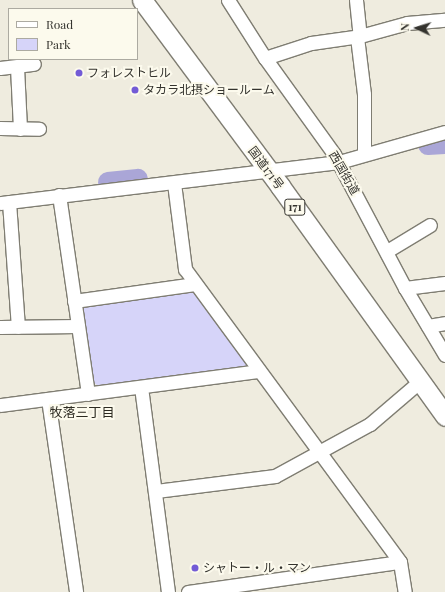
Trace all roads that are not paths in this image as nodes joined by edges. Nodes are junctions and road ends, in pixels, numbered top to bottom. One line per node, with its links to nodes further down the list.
1 (142, 0): 16 (highway, 国道171号 / 171)
2 (228, 0): 6 (street, 西国街道)
3 (356, 0): 5 (street)
4 (445, 20): 5 (street)
5 (359, 37): 6 (street); 14 (street)
6 (265, 58): 15 (street, 西国街道)
7 (34, 64): 8 (street)
8 (17, 67): 9 (street); 11 (street)
9 (0, 68)
10 (0, 128): 11 (street)
11 (20, 129): 12 (street)
12 (39, 129)
13 (445, 132): 14 (street)
14 (364, 154): 15 (street)
15 (339, 162): 16 (street); 21 (street, 西国街道)
16 (269, 172): 17 (street); 33 (highway, 国道171号 / 171)
17 (174, 183): 18 (street); 23 (street)
18 (59, 196): 19 (street); 25 (street)
19 (5, 202): 30 (street)
20 (430, 225): 21 (street)
21 (387, 251): 24 (street, 西国街道)
22 (445, 283): 24 (street)
23 (196, 284): 25 (street); 32 (street)
24 (405, 288): 28 (street, 西国街道)
25 (74, 301): 27 (street)
26 (445, 322): 28 (street)
27 (78, 326): 30 (street); 35 (street)
28 (428, 326): 31 (street, 西国街道)
29 (0, 327): 30 (street)
30 (18, 327)
31 (445, 355)
32 (259, 371): 34 (street); 39 (street)
33 (419, 382): 38 (highway, 国道171号 / 171); 39 (street)
34 (141, 387): 35 (street); 40 (street)
35 (88, 394): 36 (street)
36 (48, 399): 37 (street); 42 (street)
37 (0, 405)
38 (445, 416)
39 (321, 453): 40 (street); 41 (street)
40 (156, 491): 43 (street)
41 (400, 562): 44 (street); 45 (street)
42 (76, 592)
43 (168, 592)
44 (188, 592)
45 (405, 592)

